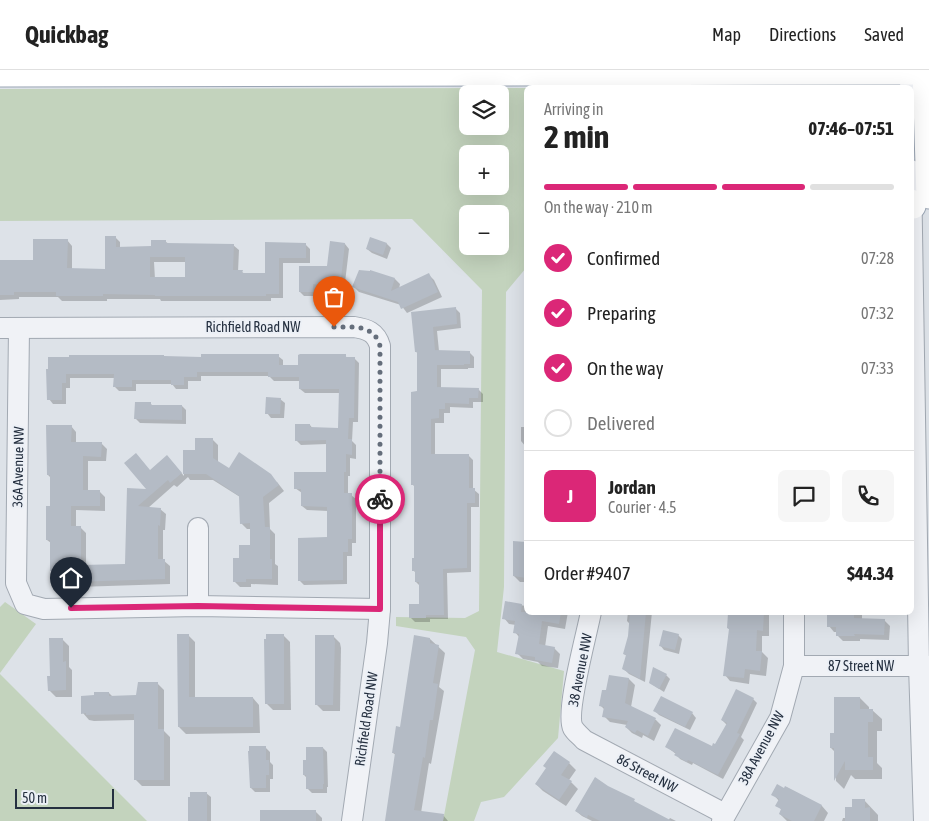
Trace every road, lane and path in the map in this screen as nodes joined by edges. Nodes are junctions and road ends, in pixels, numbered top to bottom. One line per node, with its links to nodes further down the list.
1 (636, 70): 3 (main road)
2 (766, 72): 3 (main road); 4 (main road); 6 (main road)
3 (606, 73): 5 (main road)
4 (918, 73): 8 (main road)
5 (0, 74)
6 (803, 85)
7 (914, 183): 8 (street)
8 (918, 201): 16 (street)
9 (9, 328): 11 (street, 36A Avenue NW); 12 (street, Richfield Road NW)
10 (198, 528): 11 (street)
11 (198, 606): 12 (street)
12 (380, 609): 19 (street, Richfield Road NW)
13 (590, 615): 17 (street, 38 Avenue NW)
14 (794, 615): 15 (street, 38A Avenue NW)
15 (794, 666): 16 (street, 87 Street NW); 18 (street, 38A Avenue NW)
16 (924, 666): 20 (street)
17 (572, 727): 18 (street, 86 Street NW)
18 (723, 817)
19 (352, 821)
20 (924, 821)

